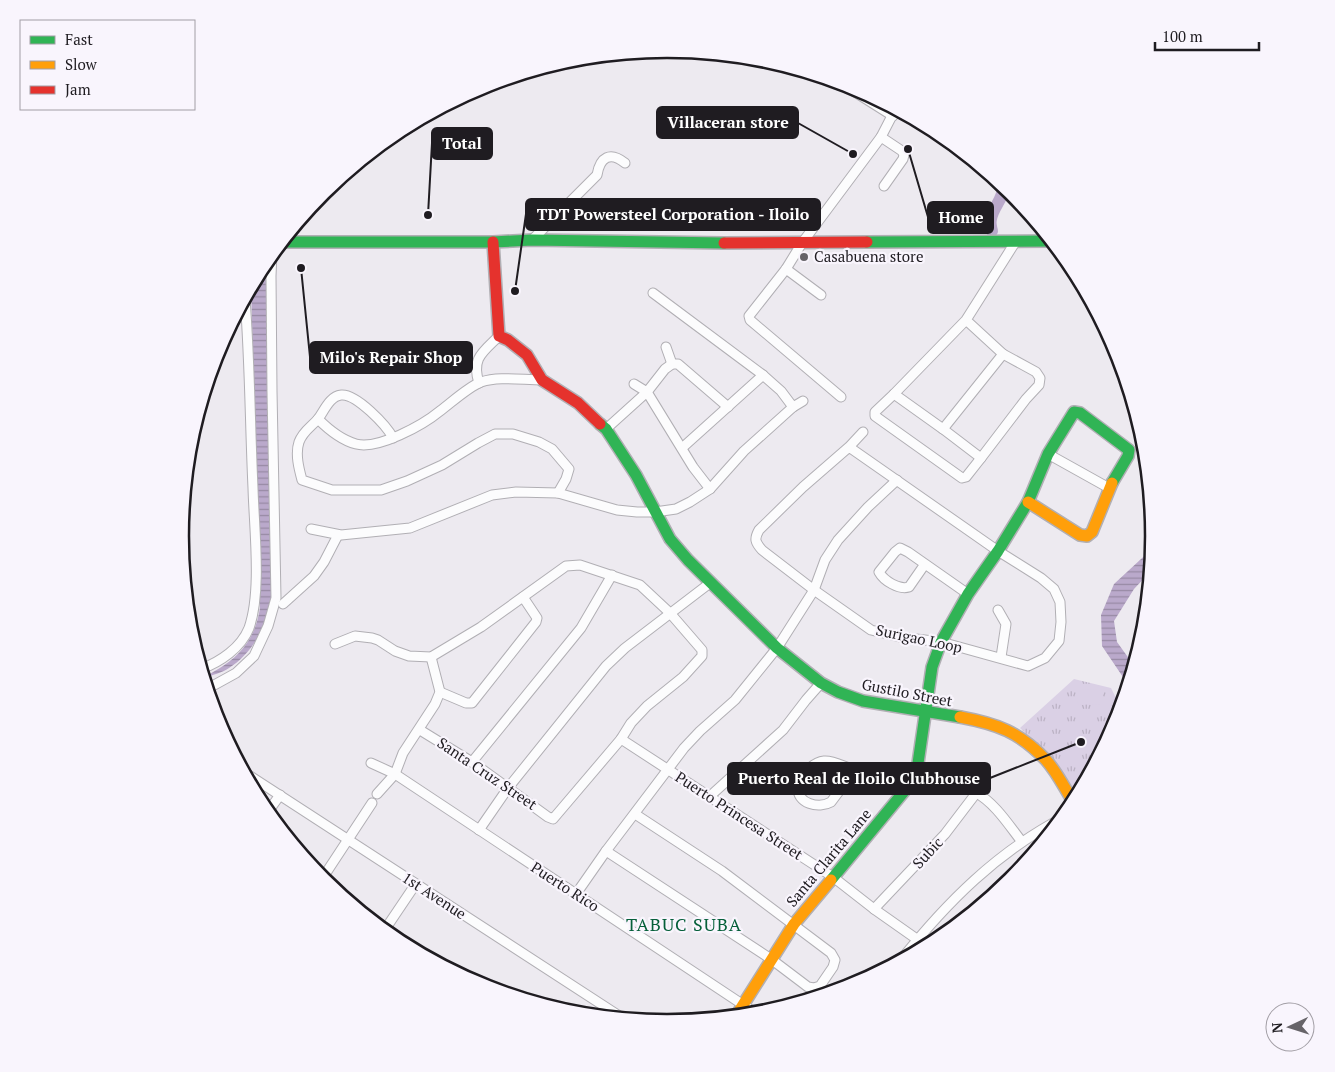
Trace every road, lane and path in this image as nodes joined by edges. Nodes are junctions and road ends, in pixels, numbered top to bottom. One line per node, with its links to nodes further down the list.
1 (893, 114): 2 (street)
2 (882, 137): 4 (street); 10 (street)
3 (625, 163): 5 (street)
4 (884, 186)
5 (532, 240): 9 (street); 10 (street)
6 (1016, 241): 7 (street); 10 (street); 16 (street)
7 (1044, 241)
8 (290, 242): 9 (street)
9 (493, 242): 17 (street)
10 (802, 243): 12 (street)
11 (271, 268): 65 (street)
12 (786, 269): 14 (street); 27 (street)
13 (654, 293): 21 (street)
14 (821, 295)
15 (245, 311): 63 (street)
16 (966, 320): 19 (street); 26 (street)
17 (499, 336): 22 (street); 23 (street)
18 (666, 347): 20 (street)
19 (1003, 354): 33 (street); 39 (street)
20 (672, 364): 25 (street); 29 (street)
21 (763, 375): 29 (street); 30 (street)
22 (542, 380): 23 (street); 32 (street, Gustilo Street)
23 (479, 383): 35 (street)
24 (634, 384): 25 (street)
25 (647, 392): 32 (street); 37 (street)
26 (894, 394): 33 (street); 39 (street)
27 (841, 397)
28 (803, 401): 30 (street)
29 (728, 407): 37 (street)
30 (793, 407): 41 (street)
31 (318, 419): 35 (street); 35 (street); 43 (street)
32 (606, 428): 45 (street, Gustilo Street)
33 (943, 429): 39 (street)
34 (863, 432): 36 (street)
35 (393, 438)
36 (850, 447): 40 (street); 52 (street, Surigao Loop)
37 (682, 448): 41 (street)
38 (1048, 454): 42 (street); 42 (street); 44 (street)
39 (981, 458)
40 (897, 480): 48 (street); 52 (street)
41 (710, 488): 45 (street)
42 (1109, 488): 44 (street)
43 (558, 493): 45 (street); 47 (street)
44 (1028, 502): 48 (street)
45 (655, 512): 51 (street, Gustilo Street)
46 (311, 529): 47 (street)
47 (338, 535): 55 (street)
48 (998, 551): 53 (street); 62 (street, Surigao Loop)
49 (925, 564): 49 (street); 53 (street)
50 (612, 576): 54 (street); 57 (street); 70 (street)
51 (710, 583): 57 (street); 60 (street, Gustilo Street)
52 (814, 590): 58 (street, Surigao Loop); 60 (street)
53 (968, 594): 58 (street)
54 (523, 597): 61 (street); 66 (street)
55 (284, 604)
56 (998, 610): 62 (street)
57 (670, 613): 69 (street); 77 (street)
58 (941, 642): 62 (street, Surigao Loop); 67 (street)
59 (335, 644): 61 (street)
60 (777, 648): 64 (street, Gustilo Street); 72 (street)
61 (431, 657): 66 (street)
62 (1001, 658)
63 (207, 666)
64 (821, 683): 67 (street, Gustilo Street); 82 (street)
65 (213, 686)
66 (440, 692): 68 (street)
67 (926, 712): 75 (street); 81 (street, Gustilo Street)
68 (420, 730): 70 (street, Santa Cruz Street); 74 (street)
69 (621, 739): 72 (street, Puerto Princesa Street); 77 (street, Santa Cruz Street)
70 (472, 762): 77 (street, Santa Cruz Street)
71 (371, 763): 74 (street, Puerto Rico)
72 (668, 770): 82 (street, Puerto Princesa Street); 85 (street)
73 (855, 770): 73 (street); 75 (street)
74 (395, 774): 79 (street); 87 (street, Puerto Rico)
75 (916, 777): 78 (street); 92 (street, Santa Clarita Lane)
76 (256, 780): 80 (street, 1st Avenue)
77 (508, 788): 87 (street)
78 (977, 792): 89 (street); 95 (street, Subic)
79 (377, 794)
80 (280, 795): 84 (street); 88 (street, 1st Avenue)
81 (1069, 795)
82 (709, 797): 92 (street, Puerto Princesa Street)
83 (372, 804): 88 (street)
84 (272, 805)
85 (635, 814): 90 (street); 96 (street)
86 (1047, 827): 89 (street)
87 (479, 830): 94 (street, Puerto Rico)
88 (348, 840): 91 (street); 93 (street, 1st Avenue)
89 (1022, 842): 98 (street)
90 (606, 851): 94 (street); 101 (street)
91 (327, 872)
92 (833, 877): 95 (street, Puerto Princesa Street); 96 (street, Santa Clarita Lane)
93 (415, 885): 97 (street); 103 (street, 1st Avenue)
94 (576, 894): 102 (street, Puerto Rico)
95 (874, 909): 98 (street, Puerto Princesa Street)
96 (794, 924): 101 (street, Santa Clarita Lane); 101 (street)
97 (388, 925)
98 (918, 939): 99 (street, Puerto Princesa Street); 100 (street)
99 (921, 941)
100 (911, 948)
101 (771, 959): 102 (street, Santa Clarita Lane)
102 (744, 1006)
103 (611, 1011)

